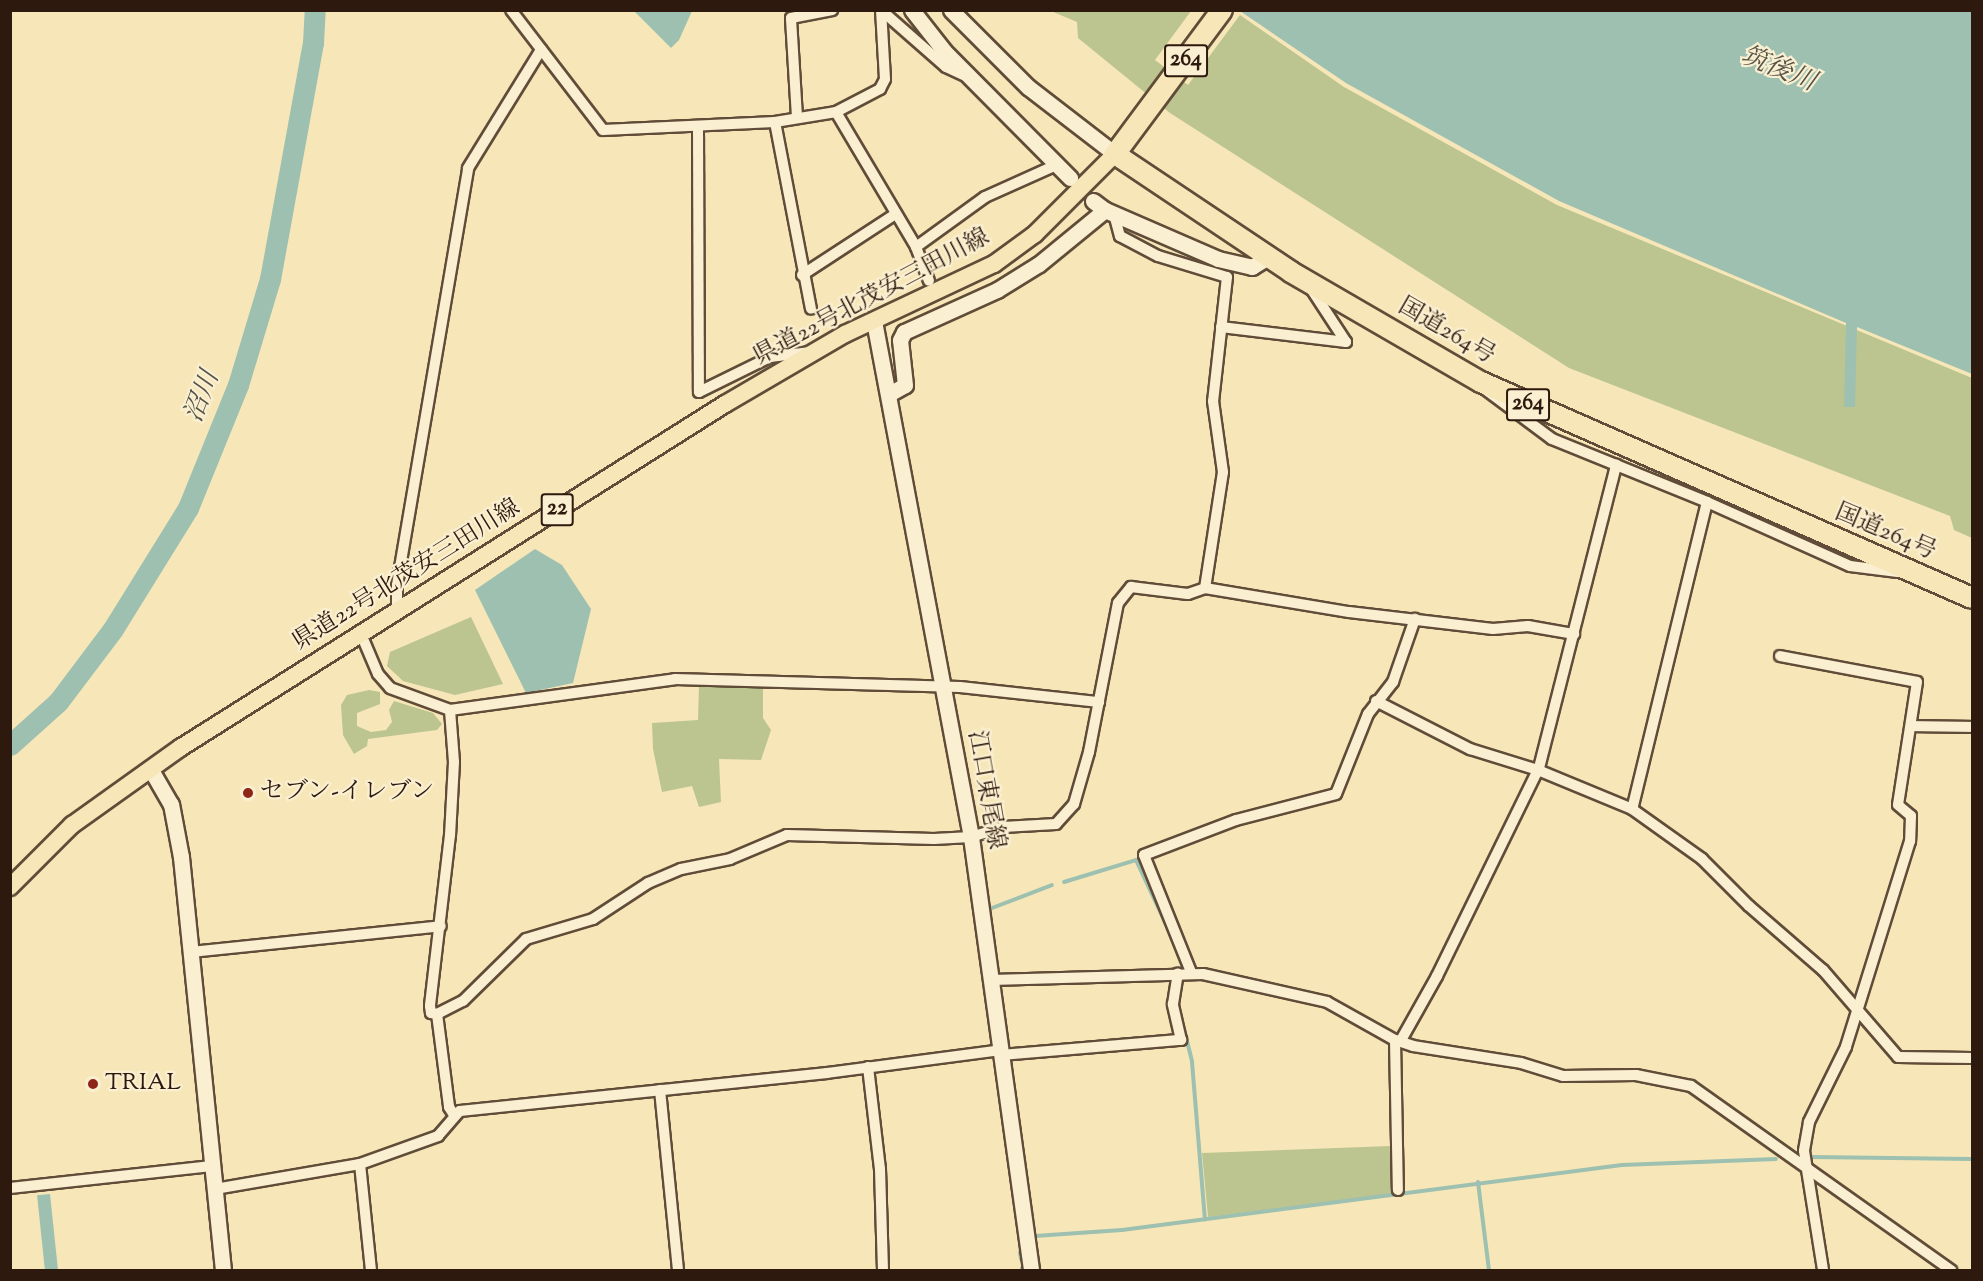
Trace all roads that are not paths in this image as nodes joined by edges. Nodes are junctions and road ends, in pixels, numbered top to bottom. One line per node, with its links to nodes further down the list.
1 (511, 10): 7 (street)
2 (832, 10): 10 (street)
3 (881, 10): 8 (street); 9 (street)
4 (912, 10): 8 (street)
5 (951, 10): 13 (street)
6 (1222, 10): 13 (highway, 264)
7 (541, 50): 12 (street); 34 (street)
8 (972, 79): 14 (street)
9 (836, 112): 10 (street); 17 (street)
10 (797, 117): 11 (street)
11 (775, 122): 12 (street); 20 (street)
12 (698, 127): 26 (street)
13 (1115, 154): 19 (highway, 国道264号 / 264); 24 (main road, 県道22号北茂安三田川線 / 22)
14 (1054, 165): 15 (street); 18 (street)
15 (1070, 178)
16 (1104, 208): 19 (street); 25 (street); 28 (street)
17 (894, 215): 18 (street); 20 (street)
18 (916, 247): 22 (street)
19 (1268, 257): 21 (highway, 国道264号 / 264)
20 (802, 274): 23 (street)
21 (1306, 280): 25 (street); 27 (highway, 国道264号 / 264)
22 (929, 281)
23 (811, 309)
24 (874, 321): 26 (main road, 県道22号北茂安三田川線 / 22); 28 (street, 江口東尾線)
25 (1221, 327): 32 (street)
26 (815, 352): 34 (main road, 県道22号北茂安三田川線 / 22)
27 (1481, 382): 29 (street); 31 (highway, 国道264号 / 264)
28 (889, 394): 39 (street, 江口東尾線)
29 (1616, 465): 30 (street); 37 (street)
30 (1707, 502): 31 (street); 47 (street)
31 (1911, 572): 33 (highway, 国道264号 / 264)
32 (1205, 588): 35 (street); 40 (street)
33 (1972, 598)
34 (397, 611): 36 (main road, 県道22号北茂安三田川線 / 22)
35 (1414, 619): 37 (street); 41 (street)
36 (361, 634): 42 (street); 45 (main road, 県道22号北茂安三田川線 / 22)
37 (1574, 634): 46 (street)
38 (1780, 656): 43 (street)
39 (945, 689): 40 (street); 42 (street); 48 (street, 江口東尾線)
40 (1099, 702): 48 (street)
41 (1376, 702): 46 (street); 53 (street)
42 (450, 711): 50 (street)
43 (1911, 726): 44 (street); 55 (street)
44 (1972, 727)
45 (151, 770): 49 (main road, 県道22号北茂安三田川線 / 22); 51 (street)
46 (1538, 770): 47 (street); 57 (street)
47 (1632, 809): 55 (street)
48 (971, 837): 54 (street, 江口東尾線); 56 (street)
49 (10, 887)
50 (441, 926): 51 (street); 56 (street)
51 (191, 952): 64 (street)
52 (1178, 972): 53 (street); 54 (street); 58 (street)
53 (1191, 972): 57 (street)
54 (991, 980): 58 (street, 江口東尾線)
55 (1856, 1007): 59 (street); 65 (street)
56 (437, 1014): 62 (street)
57 (1397, 1041): 65 (street); 68 (street)
58 (1001, 1052): 60 (street); 73 (street, 江口東尾線)
59 (1972, 1058)
60 (868, 1067): 61 (street); 72 (street)
61 (660, 1090): 62 (street); 71 (street)
62 (454, 1115): 63 (street)
63 (360, 1164): 67 (street); 70 (street)
64 (212, 1166): 66 (street); 67 (street)
65 (1805, 1167): 74 (street); 75 (street)
66 (10, 1188)
67 (215, 1190): 69 (street)
68 (1398, 1190)
69 (223, 1270)
70 (371, 1270)
71 (678, 1270)
72 (883, 1270)
73 (1031, 1270)
74 (1823, 1270)
75 (1951, 1270)

